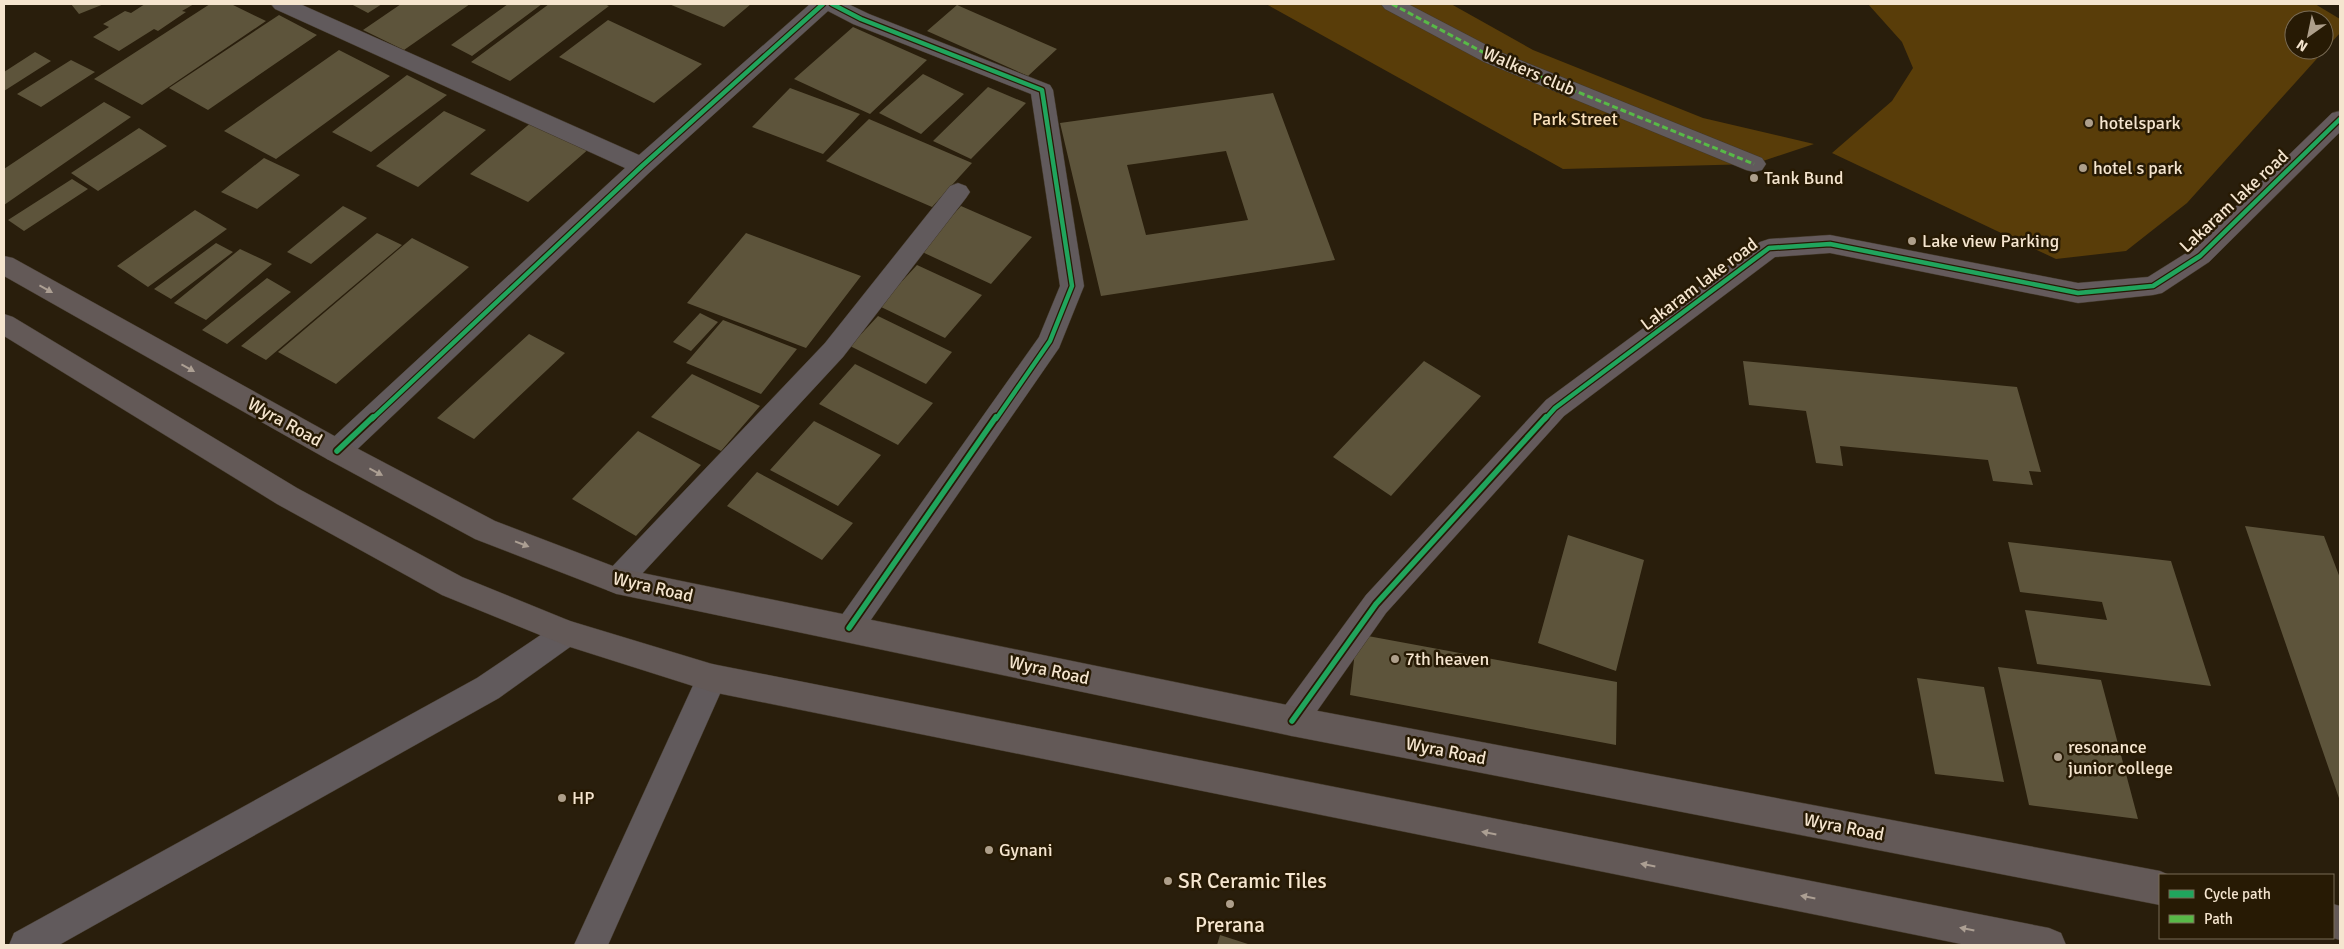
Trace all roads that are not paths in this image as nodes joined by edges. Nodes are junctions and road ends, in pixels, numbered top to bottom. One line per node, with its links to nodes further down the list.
1 (282, 4): 7 (street)
2 (823, 4): 7 (street)
3 (832, 4): 13 (street)
4 (1392, 4): 6 (street, Walkers club)
5 (2340, 119): 16 (street, Lakaram lake road)
6 (1754, 164)
7 (642, 166): 11 (street)
8 (958, 192): 12 (street)
9 (4, 265): 11 (main road, Wyra Road, one-way to 11)
10 (4, 324): 14 (main road)
11 (337, 451): 12 (main road, Wyra Road, one-way to 12)
12 (617, 581): 13 (main road, Wyra Road)
13 (850, 628): 16 (main road, Wyra Road)
14 (567, 633): 15 (main road); 19 (street)
15 (712, 678): 18 (main road, one-way to 15); 20 (street)
16 (1292, 721): 17 (main road, Wyra Road)
17 (2159, 888)
18 (2011, 942): 21 (main road)
19 (26, 945)
20 (591, 945)
21 (2049, 945)

